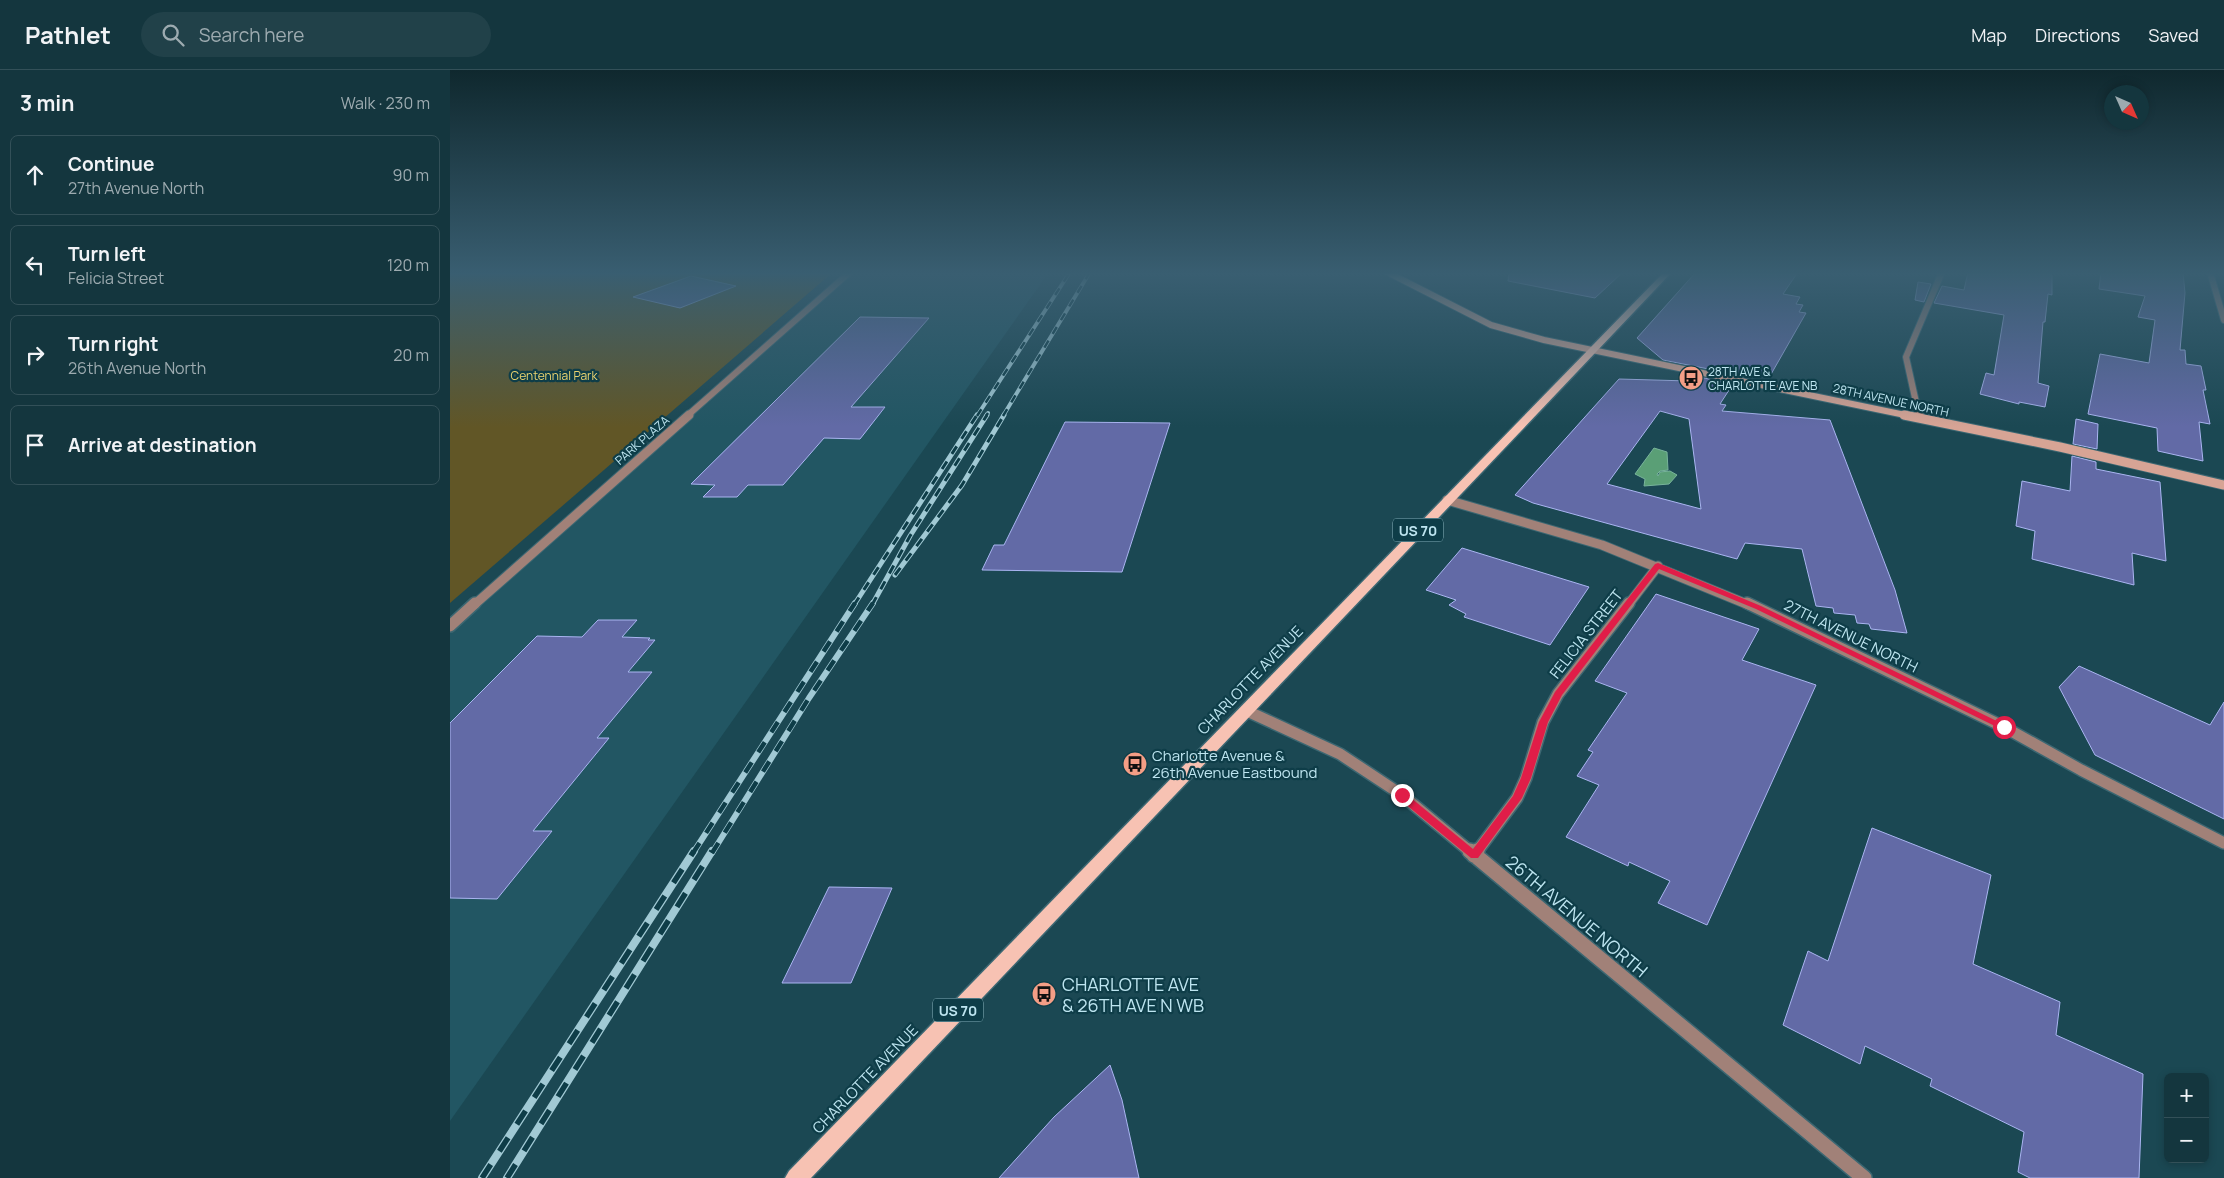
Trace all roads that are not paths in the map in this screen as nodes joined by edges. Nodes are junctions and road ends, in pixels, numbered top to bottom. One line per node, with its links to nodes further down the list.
1 (792, 324): 10 (street, PARK PLAZA)
2 (1488, 324): 5 (main road, 28TH AVENUE NORTH)
3 (1618, 324): 5 (main road, CHARLOTTE AVENUE / US 70)
4 (1920, 324): 6 (street)
5 (1591, 351): 6 (main road, 28TH AVENUE NORTH); 8 (main road, CHARLOTTE AVENUE / US 70)
6 (1919, 417): 7 (main road, 28TH AVENUE NORTH)
7 (2224, 485)
8 (1447, 500): 9 (street, 27TH AVENUE NORTH); 11 (main road, CHARLOTTE AVENUE / US 70)
9 (1658, 566): 12 (street, 27TH AVENUE NORTH); 13 (street, FELICIA STREET)
10 (450, 626)
11 (1247, 711): 13 (street, 26TH AVENUE NORTH); 14 (main road, CHARLOTTE AVENUE / US 70)
12 (2224, 843)
13 (1474, 855): 15 (street, 26TH AVENUE NORTH)
14 (796, 1178)
15 (1864, 1178)

